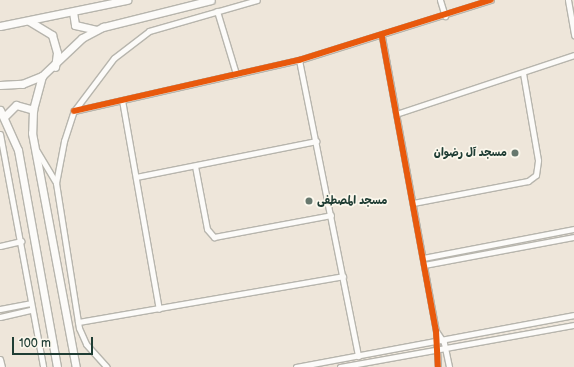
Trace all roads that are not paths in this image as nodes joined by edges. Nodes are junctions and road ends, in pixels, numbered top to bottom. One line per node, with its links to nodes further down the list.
1 (127, 0): 8 (street)
2 (211, 0): 12 (street)
3 (257, 0): 7 (street)
4 (440, 0): 9 (street)
5 (491, 0): 9 (street)
6 (568, 0): 13 (street)
7 (217, 11): 19 (street); 25 (street)
8 (73, 12): 10 (street); 12 (street)
9 (445, 16): 14 (street)
10 (27, 21): 11 (street); 17 (street)
11 (0, 26)
12 (96, 30): 17 (street)
13 (574, 35)
14 (382, 37): 16 (street); 26 (street)
15 (574, 55): 18 (street)
16 (299, 60): 19 (street); 29 (street)
17 (55, 67): 20 (street)
18 (523, 73): 26 (street); 34 (street)
19 (236, 74): 22 (street)
20 (42, 76): 21 (street); 24 (street)
21 (0, 85)
22 (122, 100): 25 (street); 32 (street)
23 (0, 110): 27 (street)
24 (33, 110): 27 (street); 30 (street)
25 (74, 111): 33 (street)
26 (396, 114): 34 (street)
27 (4, 117): 61 (street)
28 (0, 134): 38 (street)
29 (316, 141): 31 (street); 35 (street)
30 (35, 148): 33 (street); 62 (street)
31 (195, 166): 32 (street); 35 (street)
32 (136, 177): 44 (street)
33 (56, 183): 49 (street)
34 (412, 203): 40 (street)
35 (331, 215): 42 (street)
36 (574, 229): 40 (street)
37 (574, 237): 41 (street)
38 (21, 241): 39 (street); 43 (street)
39 (0, 246)
40 (423, 258): 41 (street)
41 (424, 265): 51 (street)
42 (343, 276): 44 (street); 56 (street)
43 (30, 303): 45 (street); 46 (street)
44 (159, 309): 49 (street)
45 (0, 310)
46 (32, 310): 48 (street); 60 (street)
47 (574, 315): 52 (street)
48 (0, 317)
49 (78, 322): 63 (street)
50 (574, 325): 54 (street)
51 (436, 331): 52 (street); 53 (street)
52 (443, 340): 53 (street); 54 (street)
53 (435, 341): 55 (street); 56 (street)
54 (446, 348): 55 (street); 67 (street)
55 (436, 350): 65 (street); 66 (street)
56 (358, 356): 58 (street)
57 (0, 359): 59 (street)
58 (307, 366): 64 (street)
59 (2, 367)
60 (43, 367)
61 (57, 367)
62 (76, 367)
63 (107, 367)
64 (296, 367)
65 (340, 367)
66 (438, 367)
67 (449, 367)

